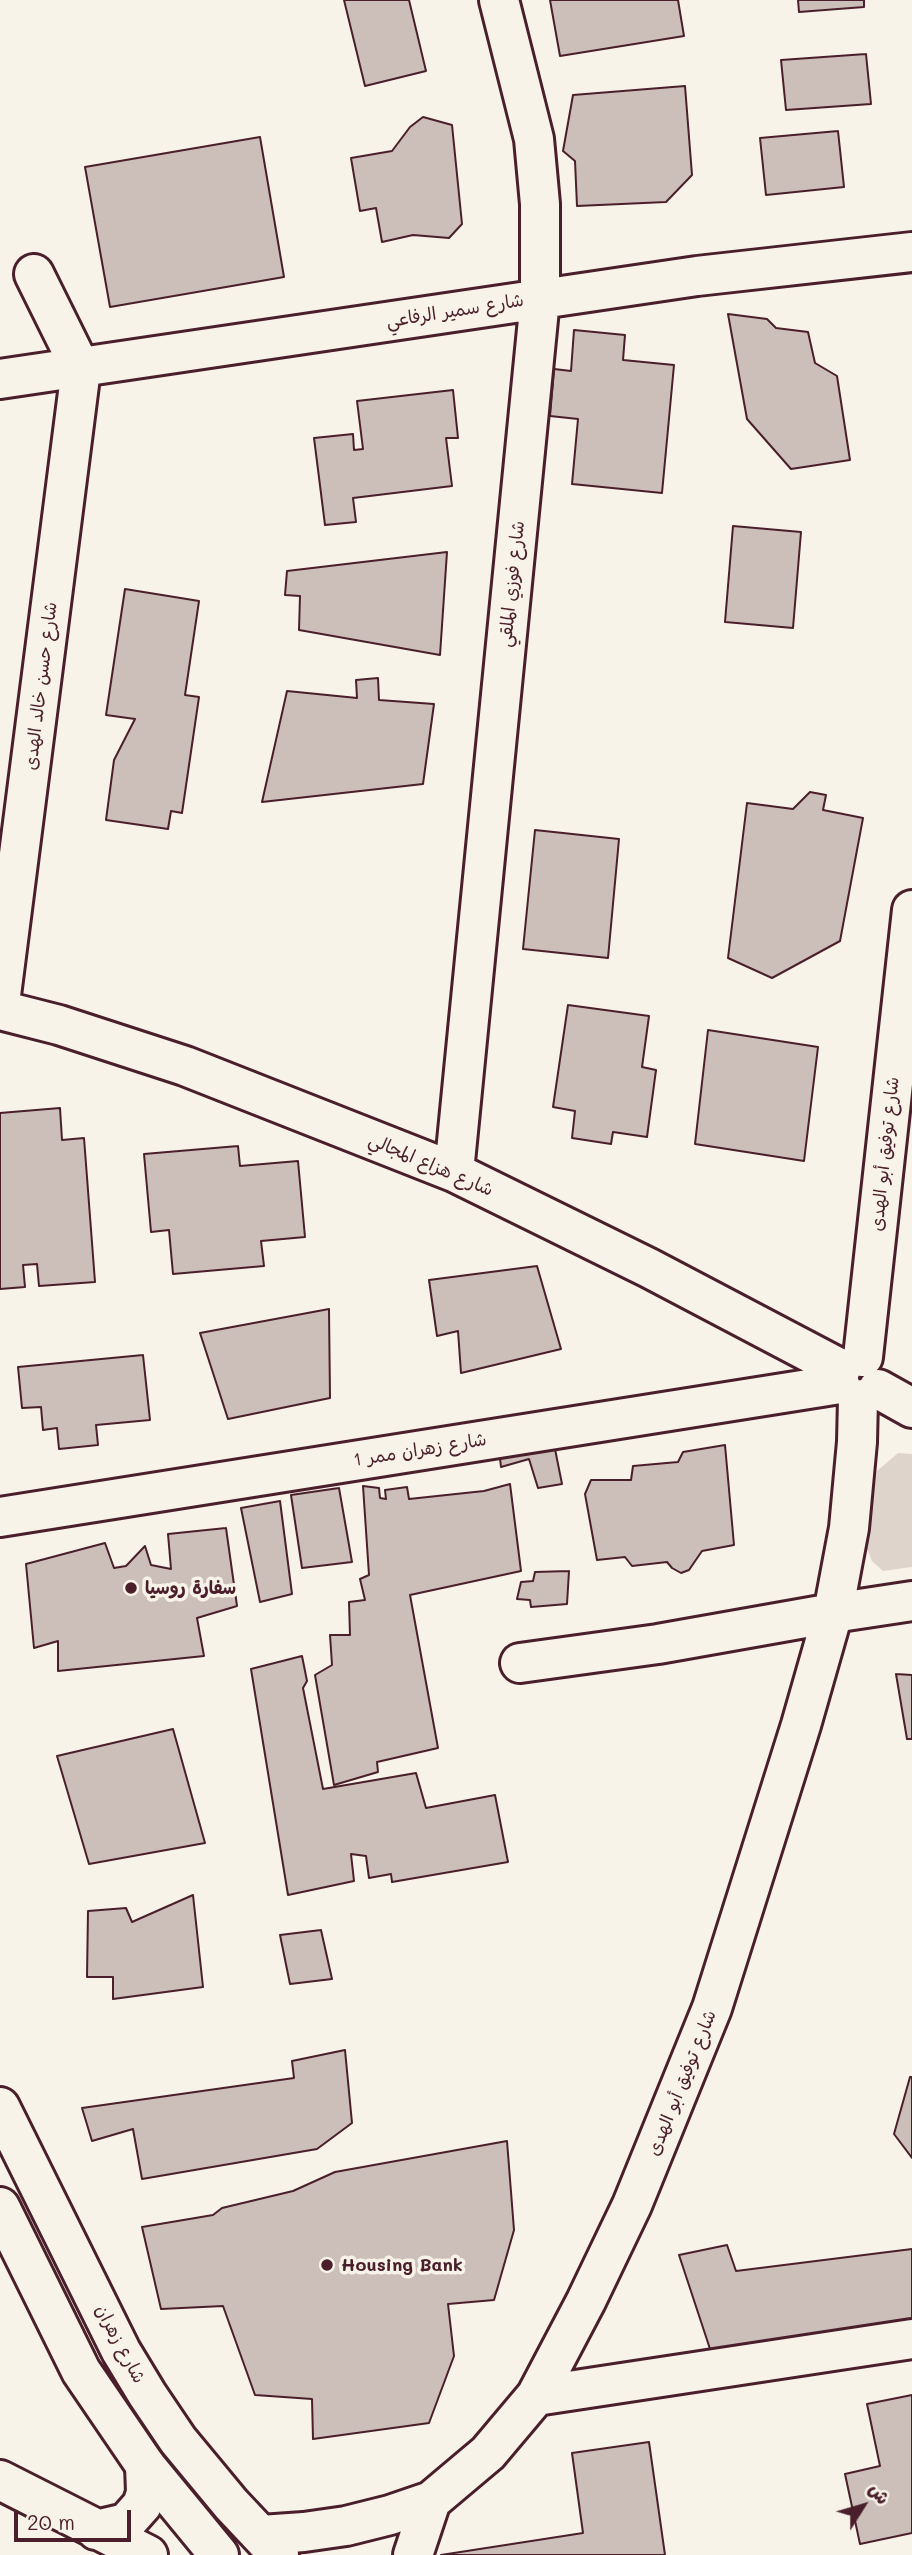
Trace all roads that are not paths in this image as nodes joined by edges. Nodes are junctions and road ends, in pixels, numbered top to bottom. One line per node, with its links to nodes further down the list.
1 (499, 0): 4 (street, شارع فوزي الملقي)
2 (912, 252): 4 (street, شارع سمير الرفاعي)
3 (34, 274): 5 (street)
4 (540, 299): 5 (street, شارع سمير الرفاعي); 10 (street, شارع فوزي الملقي)
5 (81, 369): 6 (street, شارع سمير الرفاعي); 8 (street, شارع حسن خالد الهدى)
6 (0, 379)
7 (912, 910): 11 (street, شارع توفيق أبو الهدى)
8 (0, 1003)
9 (0, 1010): 10 (street, شارع هزاع المجالي)
10 (454, 1172): 11 (street, شارع هزاع المجالي)
11 (856, 1380): 12 (street, شارع هزاع المجالي); 13 (street, شارع زهران ممر 1); 15 (street, شارع توفيق أبو الهدى)
12 (912, 1408)
13 (0, 1517)
14 (912, 1601): 15 (street)
15 (833, 1613): 16 (street); 20 (street, شارع توفيق أبو الهدى)
16 (520, 1663)
17 (0, 2107): 25 (street, شارع زهران)
18 (0, 2207): 21 (street)
19 (912, 2340): 20 (street)
20 (536, 2396): 23 (street, شارع توفيق أبو الهدى)
21 (145, 2465): 24 (street); 27 (street)
22 (0, 2480): 24 (street)
23 (431, 2501): 25 (street, شارع توفيق أبو الهدى); 28 (street)
24 (96, 2530): 26 (street)
25 (270, 2545)
26 (148, 2555)
27 (219, 2555)
28 (413, 2555)

